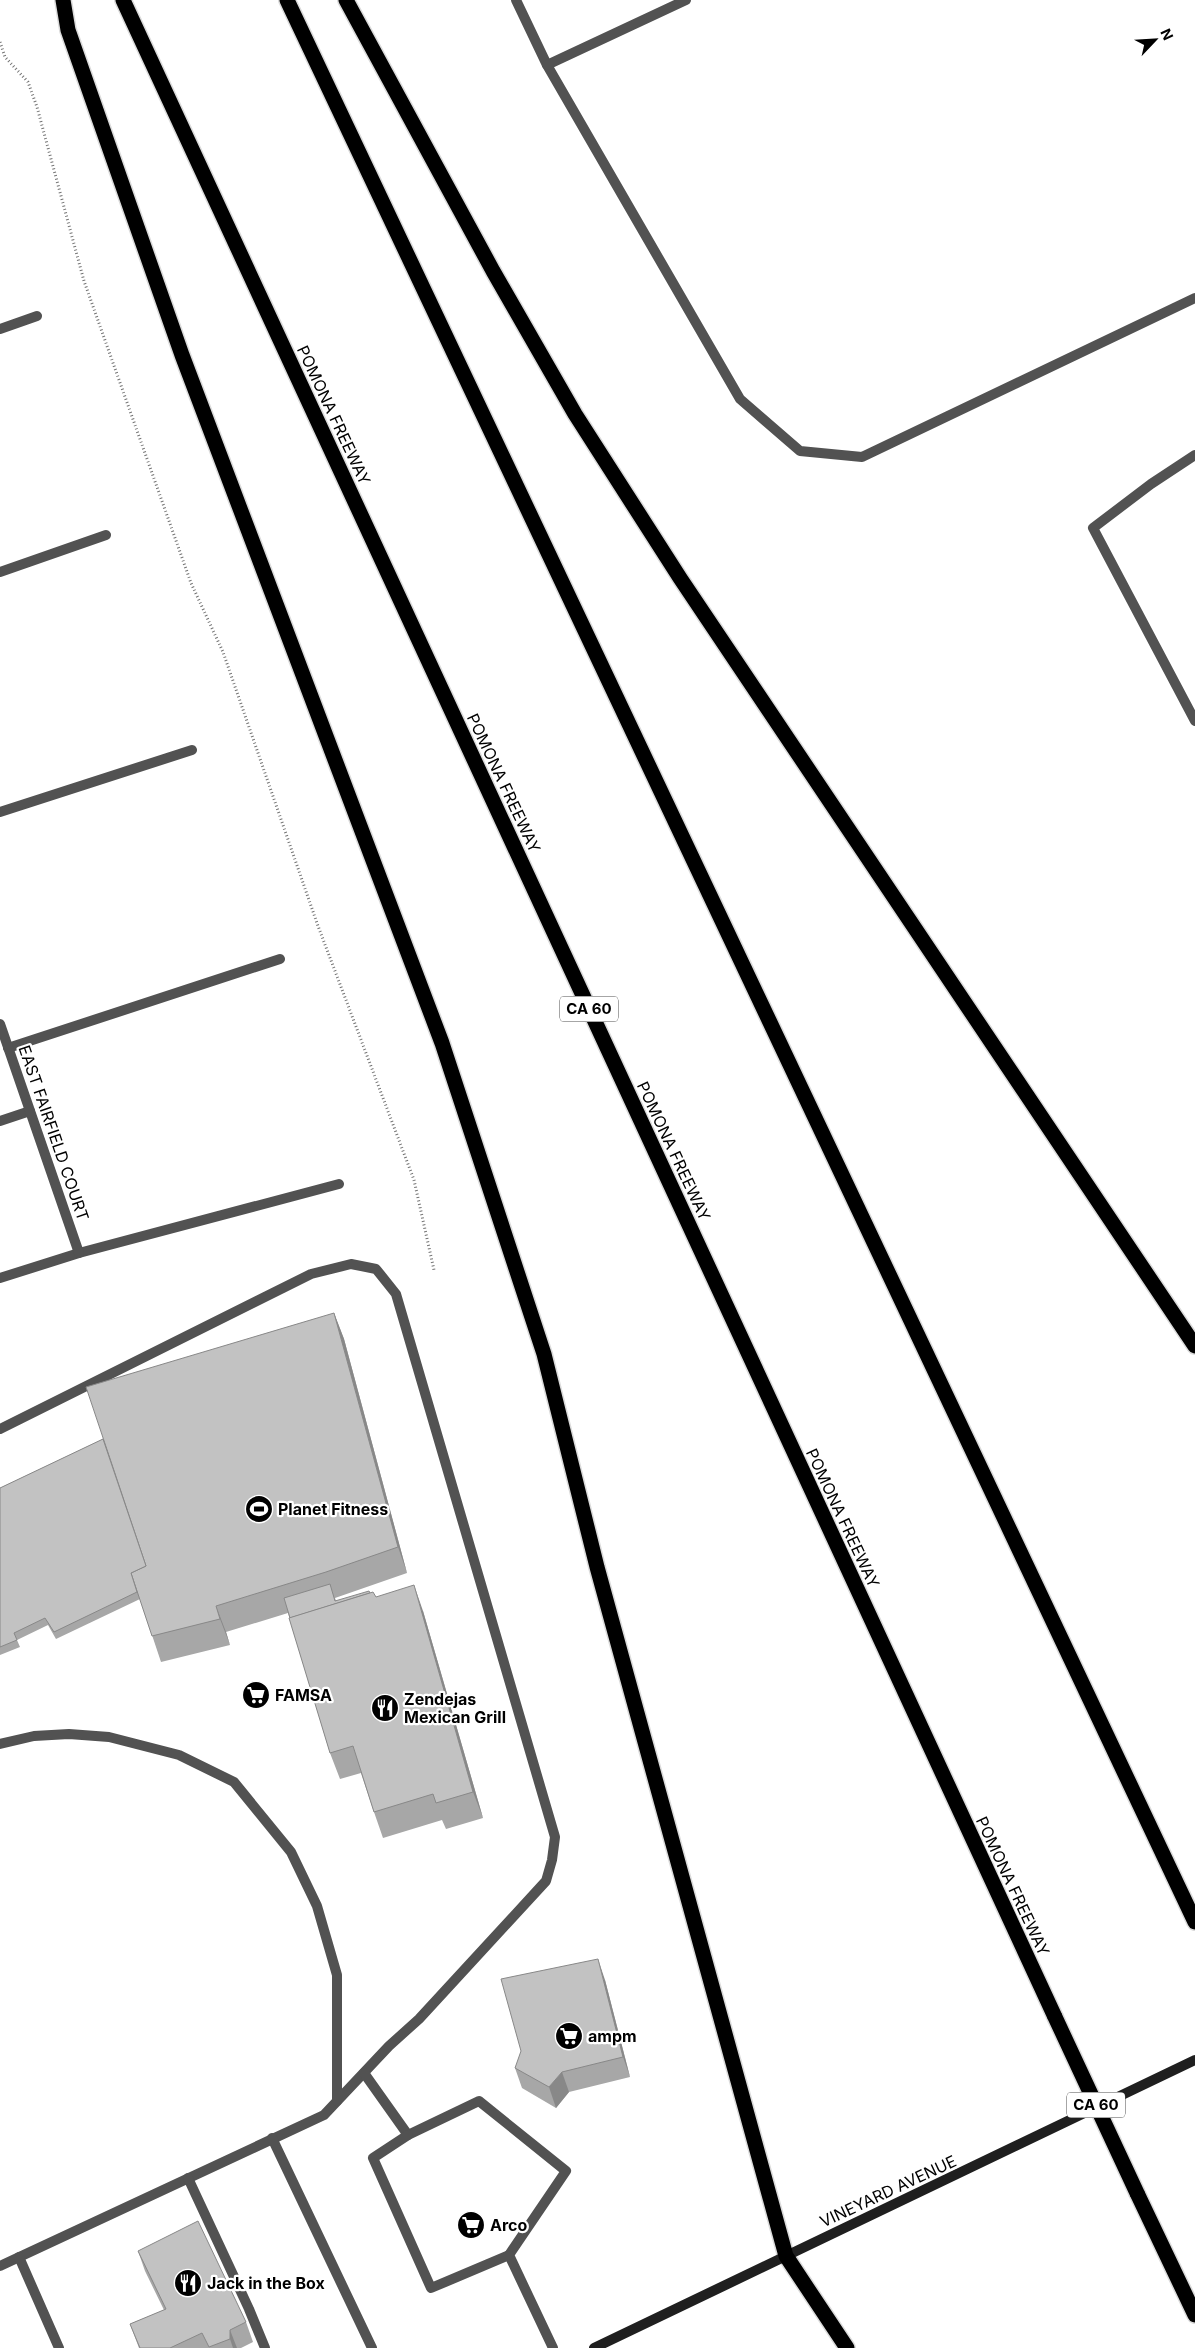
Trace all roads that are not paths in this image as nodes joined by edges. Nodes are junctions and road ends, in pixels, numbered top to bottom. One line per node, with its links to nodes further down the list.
1 (63, 0): 36 (highway)
2 (123, 0): 39 (highway, POMONA FREEWAY / CA 60, bridge)
3 (287, 0): 28 (highway)
4 (346, 0): 25 (highway)
5 (516, 0): 7 (street)
6 (686, 0): 7 (street)
7 (547, 65): 8 (street)
8 (1195, 298)
9 (37, 316): 10 (street)
10 (0, 329)
11 (1195, 455): 14 (street)
12 (106, 534): 13 (street)
13 (0, 572)
14 (1195, 720)
15 (192, 750): 16 (street)
16 (0, 812)
17 (280, 959): 19 (street)
18 (0, 1024): 19 (street, EAST FAIRFIELD COURT)
19 (8, 1048): 20 (street, EAST FAIRFIELD COURT)
20 (30, 1111): 21 (street); 23 (street, EAST FAIRFIELD COURT)
21 (0, 1121)
22 (339, 1184): 23 (street)
23 (79, 1253): 24 (street)
24 (0, 1278)
25 (1195, 1346)
26 (0, 1429): 30 (street)
27 (0, 1744): 31 (street)
28 (1195, 1922)
29 (1195, 2060): 36 (main road, VINEYARD AVENUE)
30 (364, 2073): 31 (street); 32 (street)
31 (337, 2101): 33 (street)
32 (408, 2135): 35 (street); 35 (street)
33 (272, 2138): 34 (street); 42 (street)
34 (188, 2178): 37 (street); 41 (street)
35 (509, 2255): 43 (street)
36 (786, 2256): 44 (main road, VINEYARD AVENUE); 45 (highway)
37 (19, 2257): 38 (street); 40 (street)
38 (0, 2266)
39 (1195, 2315)
40 (59, 2348)
41 (265, 2348)
42 (372, 2348)
43 (553, 2348)
44 (594, 2348)
45 (847, 2348)

